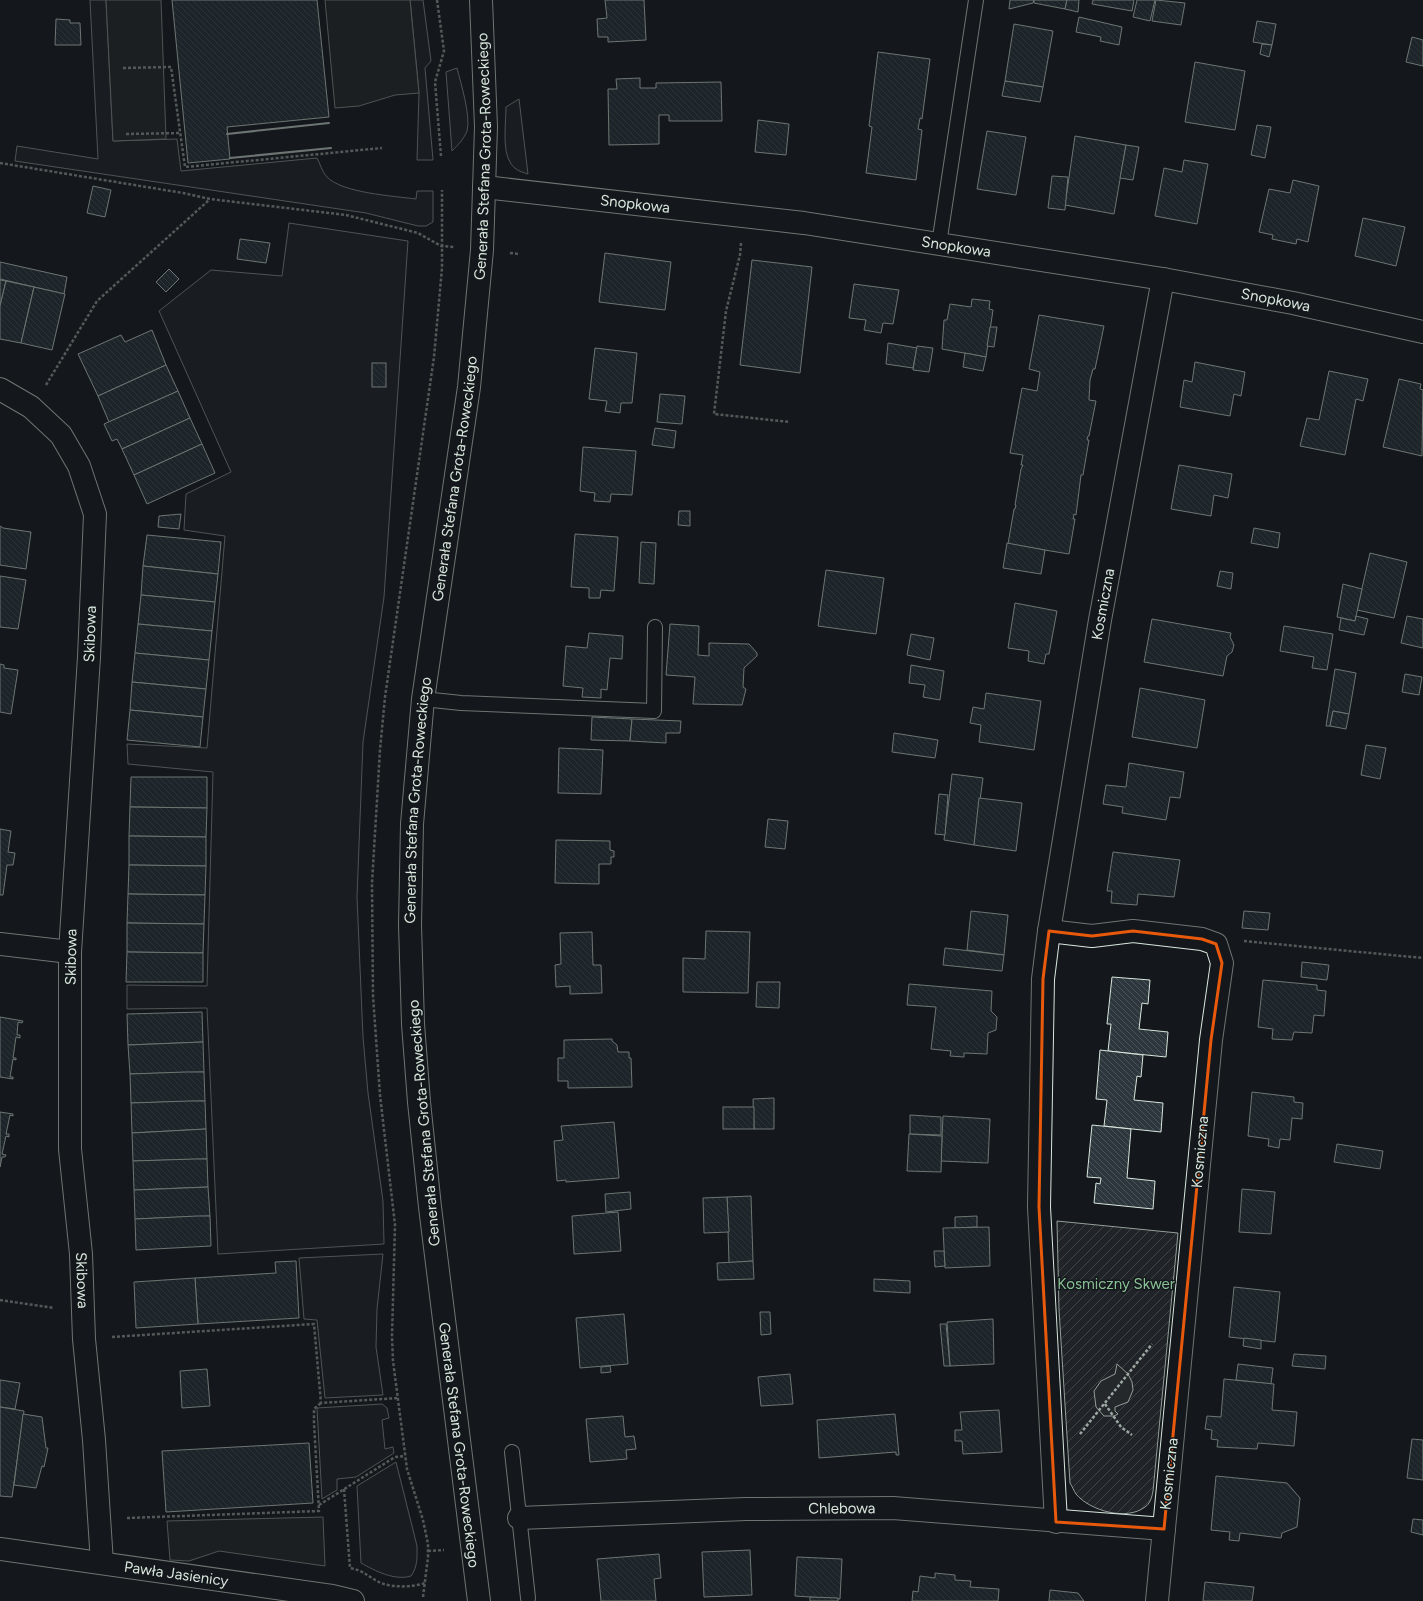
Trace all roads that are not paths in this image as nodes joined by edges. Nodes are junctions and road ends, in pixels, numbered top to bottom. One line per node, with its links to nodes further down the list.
1 (480, 0): 3 (street, Generała Stefana Grota-Roweckiego)
2 (976, 0): 4 (lane)
3 (484, 187): 4 (street, Snopkowa); 9 (street, Generała Stefana Grota-Roweckiego)
4 (939, 244): 5 (street, Snopkowa)
5 (1163, 279): 6 (street, Snopkowa); 10 (street, Kosmiczna)
6 (1423, 332)
7 (0, 389): 12 (street, Skibowa)
8 (656, 627): 9 (lane)
9 (423, 699): 21 (street, Generała Stefana Grota-Roweckiego)
10 (1048, 931): 15 (street, Kosmiczna); 16 (street, Kosmiczna)
11 (0, 944): 12 (street)
12 (70, 952): 18 (street, Skibowa)
13 (512, 1452): 14 (lane)
14 (519, 1518): 15 (street, Chlebowa); 19 (lane)
15 (1056, 1522): 16 (street, Chlebowa)
16 (1164, 1530): 22 (street, Kosmiczna)
17 (0, 1549): 18 (street, Pawła Jasienicy)
18 (102, 1563): 20 (street, Pawła Jasienicy)
19 (528, 1598)
20 (353, 1601)
21 (479, 1601)
22 (1157, 1601)

